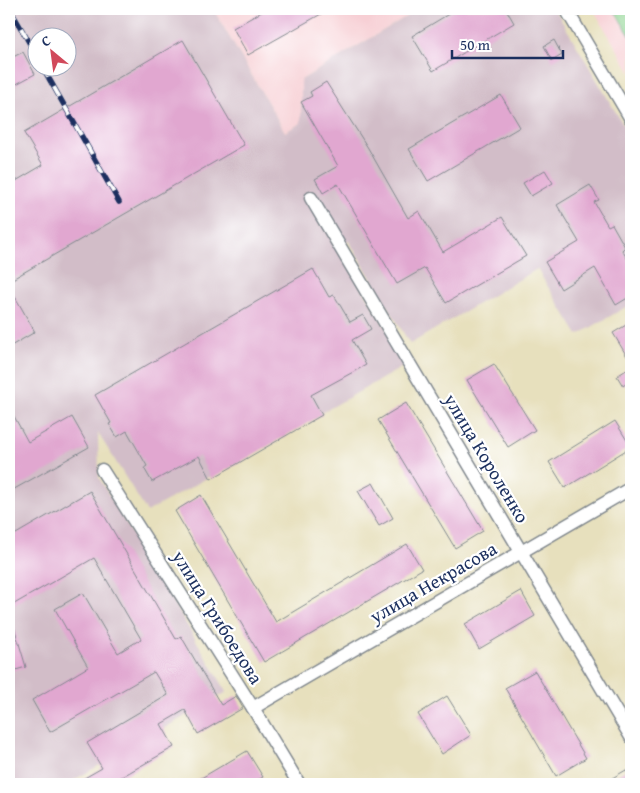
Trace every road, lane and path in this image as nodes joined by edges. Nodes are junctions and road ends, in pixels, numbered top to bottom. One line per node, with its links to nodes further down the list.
1 (566, 9): 2 (street)
2 (631, 119)
3 (311, 198): 6 (street, улица Короленко)
4 (102, 470): 7 (street, улица Грибоедова)
5 (631, 488): 6 (street, улица Некрасова)
6 (521, 552): 7 (street, улица Некрасова); 8 (street, улица Короленко)
7 (253, 708): 9 (street, улица Грибоедова)
8 (631, 737)
9 (299, 784)

